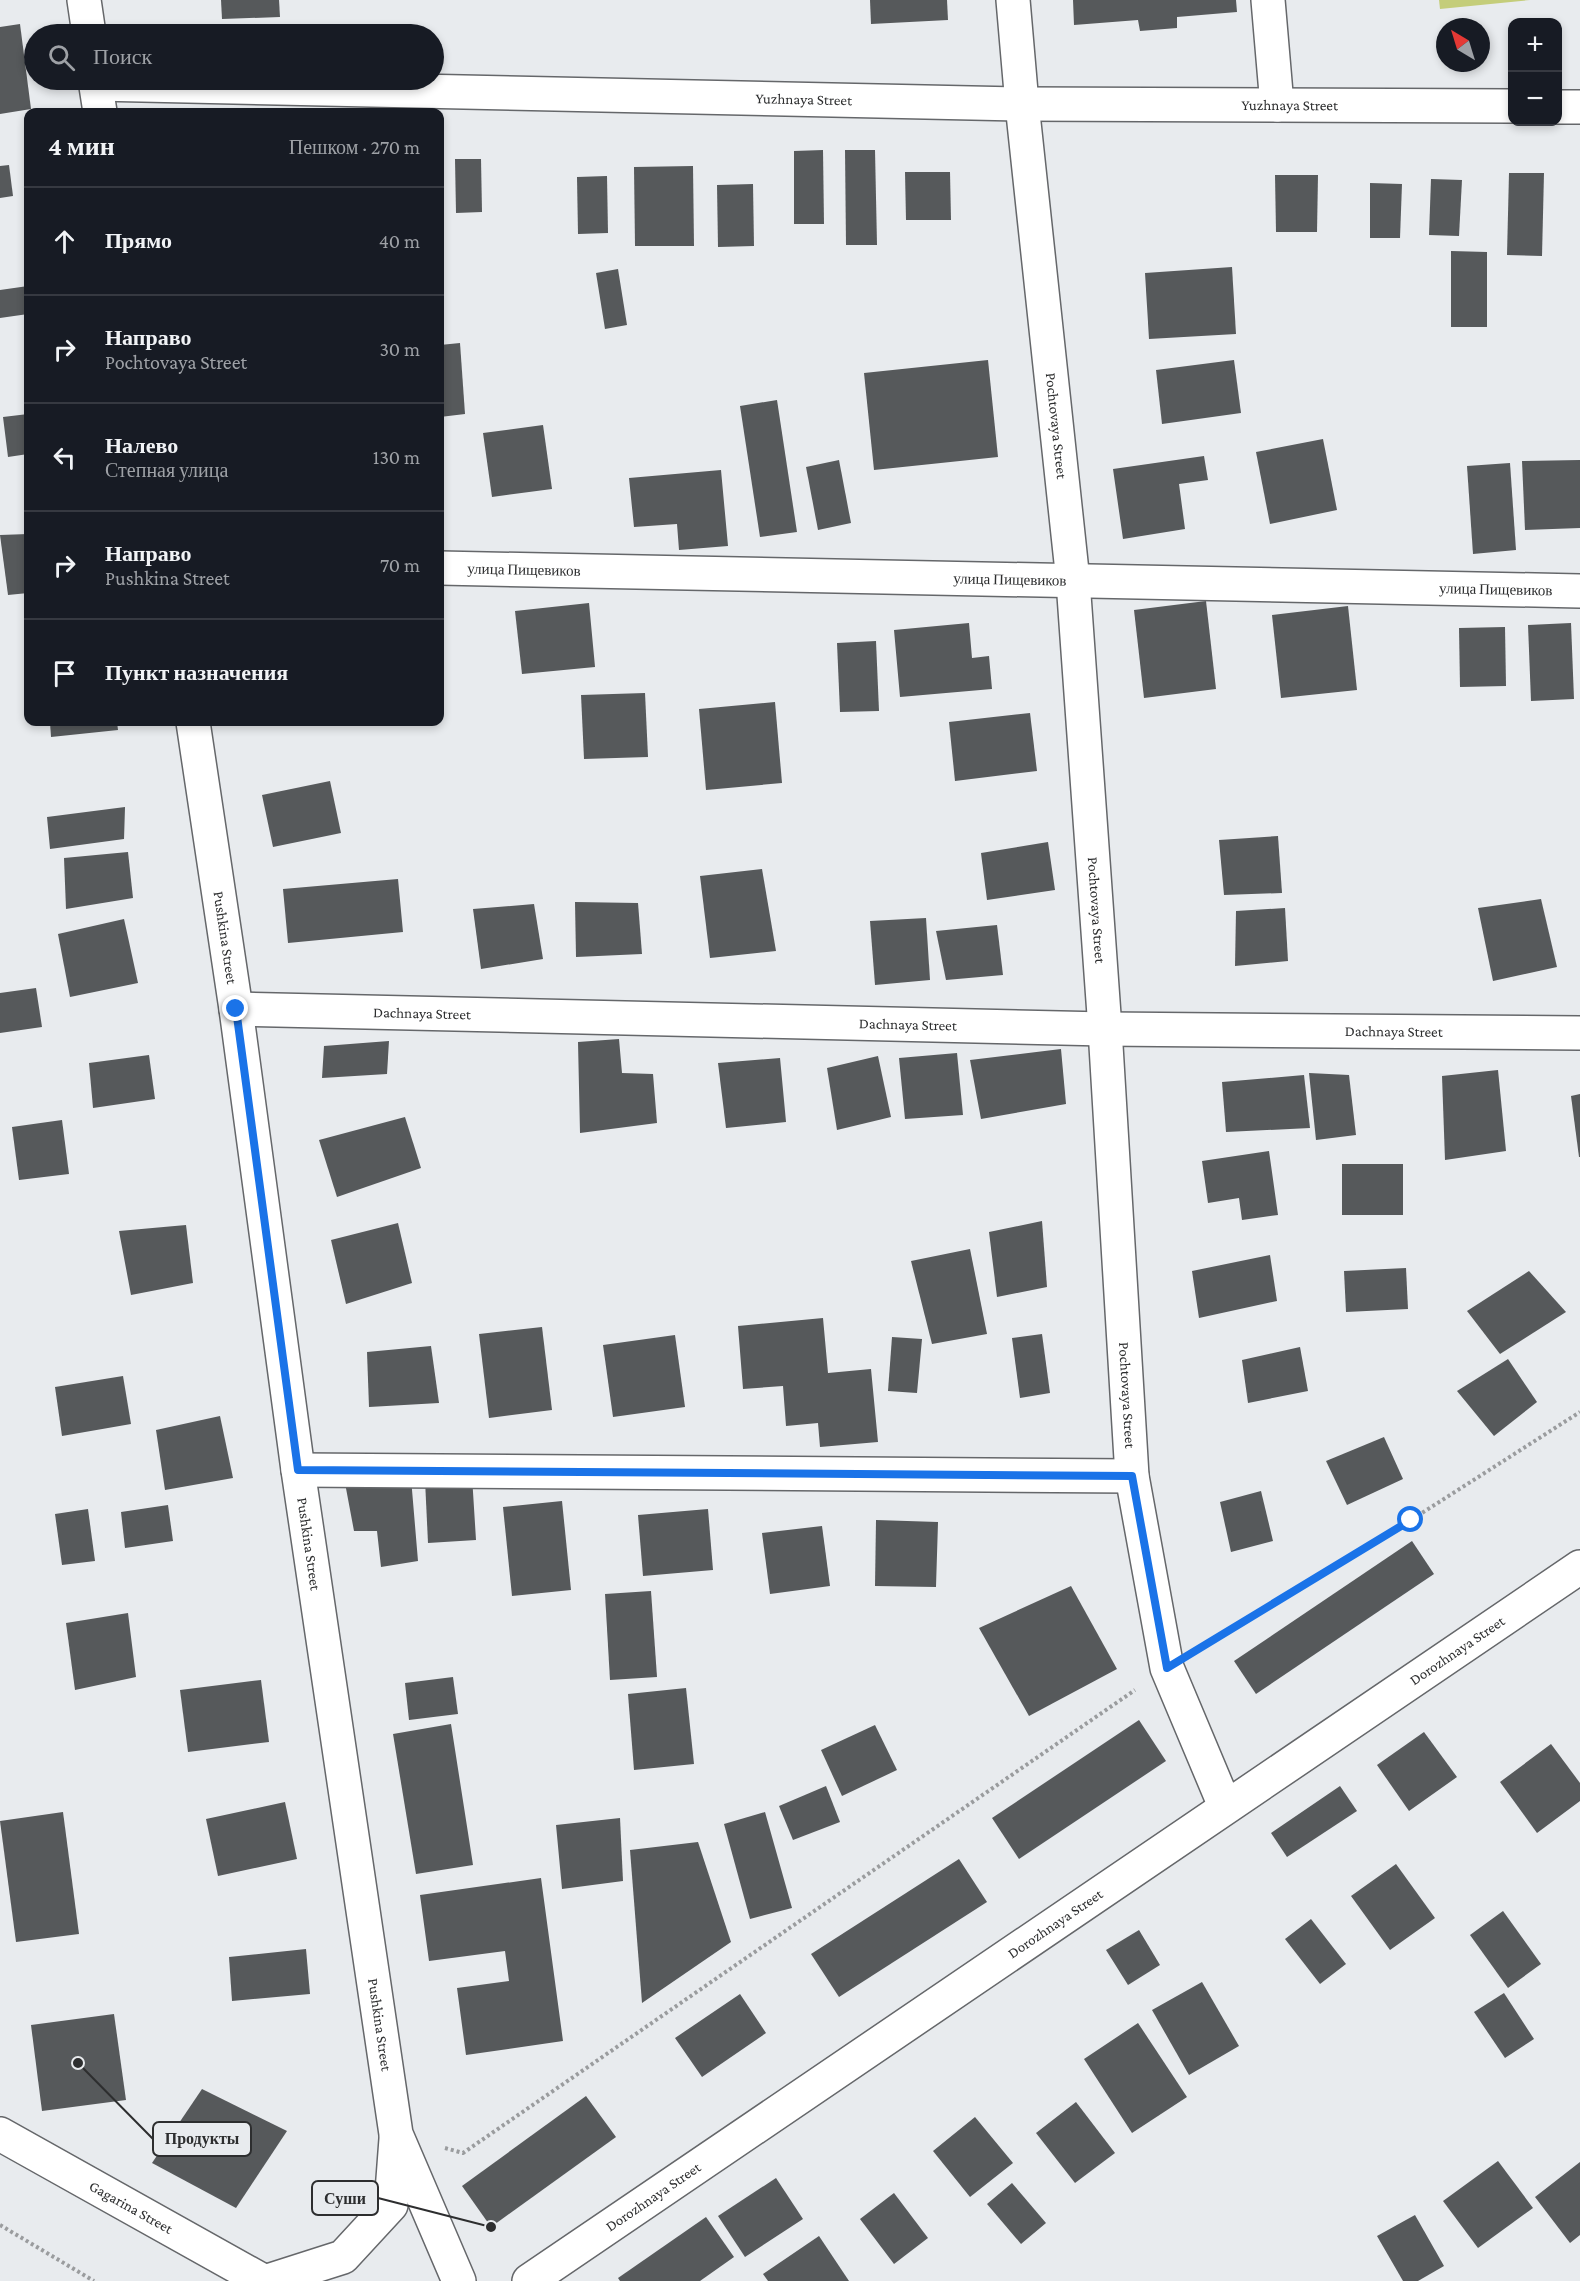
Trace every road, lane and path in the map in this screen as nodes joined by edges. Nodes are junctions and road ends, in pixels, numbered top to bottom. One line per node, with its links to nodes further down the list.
1 (84, 0): 4 (street)
2 (1013, 0): 6 (street, Pochtovaya Street)
3 (1268, 0): 7 (street)
4 (88, 24)
5 (97, 92): 6 (street, Yuzhnaya Street)
6 (1022, 104): 7 (street, Yuzhnaya Street); 12 (street, Pochtovaya Street)
7 (1277, 105): 8 (street, Yuzhnaya Street)
8 (1508, 106)
9 (1562, 107): 10 (street)
10 (1580, 107)
11 (444, 568): 12 (street, улица Пищевиков)
12 (1073, 581): 13 (street, улица Пищевиков); 16 (street, Pochtovaya Street)
13 (1580, 591)
14 (194, 726): 15 (street, Pushkina Street)
15 (236, 1009): 16 (street, Dachnaya Street); 19 (street, Pushkina Street)
16 (1106, 1029): 17 (street, Dachnaya Street); 20 (street, Pochtovaya Street)
17 (1580, 1033)
18 (1580, 1413): 22 (path)
19 (298, 1470): 20 (street); 25 (street, Pushkina Street)
20 (1132, 1476): 22 (street, Pochtovaya Street)
21 (1580, 1567): 23 (street, Dorozhnaya Street)
22 (1167, 1668): 23 (street, Pochtovaya Street); 25 (path)
23 (1225, 1806): 31 (street, Dorozhnaya Street)
24 (0, 2134): 28 (street, Gagarina Street)
25 (396, 2134): 29 (street); 30 (street, Pushkina Street)
26 (0, 2224): 27 (path)
27 (94, 2281)
28 (263, 2281)
29 (268, 2281)
30 (459, 2281)
31 (529, 2281)

